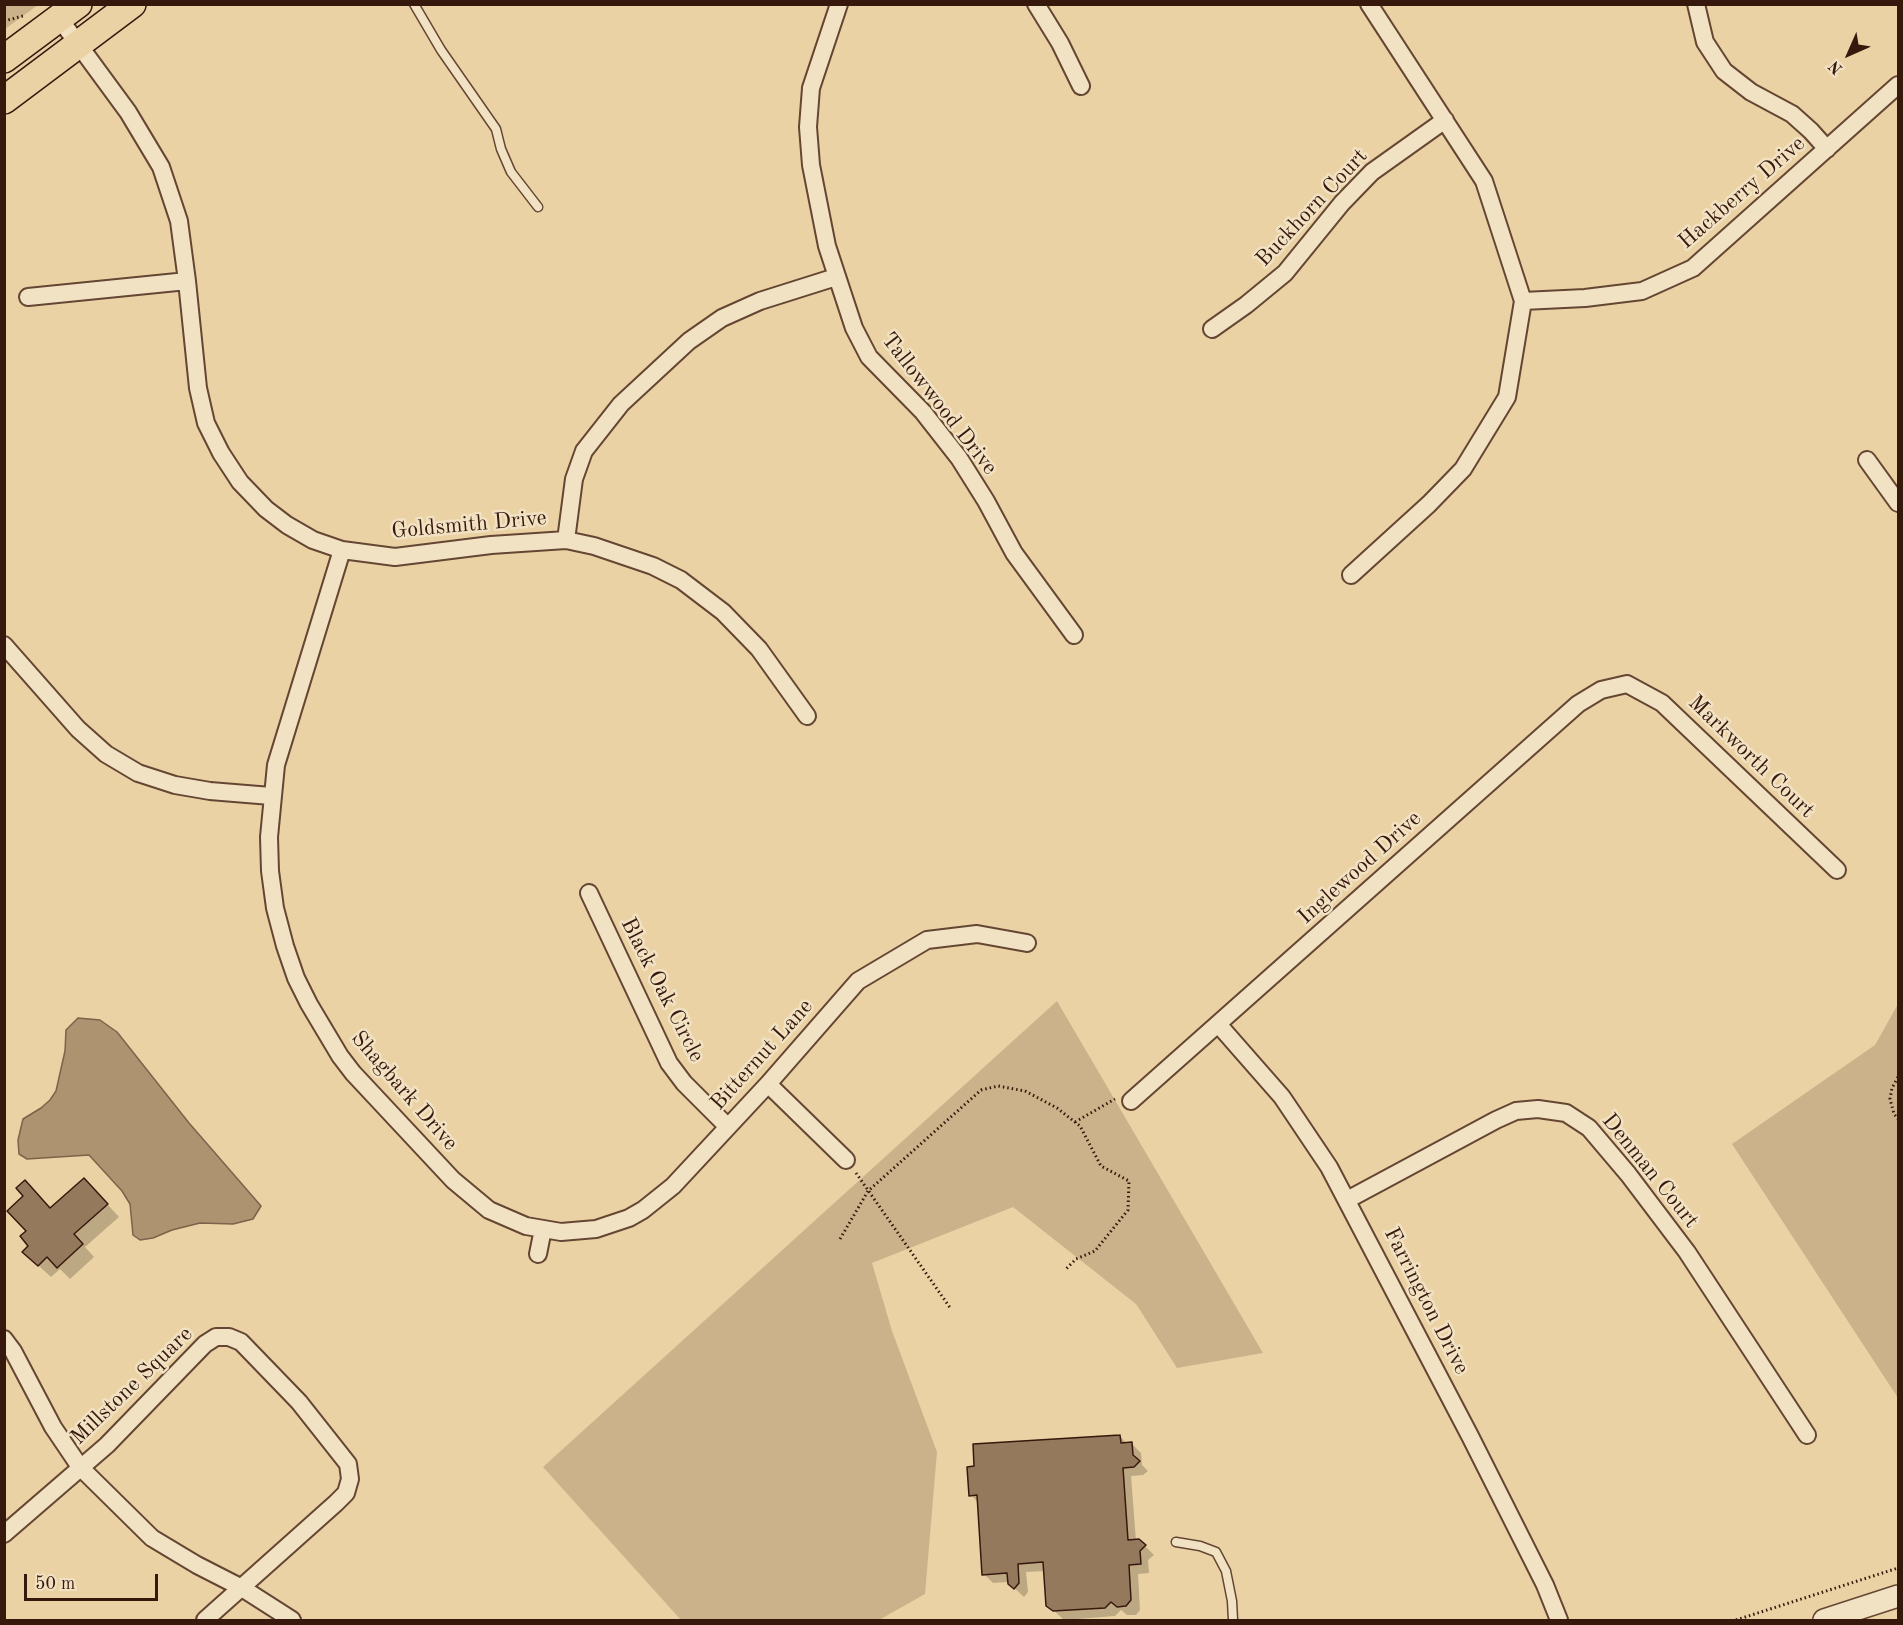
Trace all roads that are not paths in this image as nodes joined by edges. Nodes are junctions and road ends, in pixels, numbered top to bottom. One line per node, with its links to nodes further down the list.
1 (113, 4): 9 (main road)
2 (132, 4): 9 (main road)
3 (414, 4): 17 (lane)
4 (838, 4): 18 (street, Tallowwood Drive)
5 (1036, 4): 13 (street)
6 (1369, 4): 15 (street)
7 (1696, 4): 16 (street)
8 (63, 11): 9 (street, Goldsmith Drive); 10 (main road); 11 (main road)
9 (78, 44): 14 (main road); 19 (street, Goldsmith Drive)
10 (4, 58)
11 (4, 75)
12 (1899, 85): 16 (street, Hackberry Drive)
13 (1081, 86)
14 (4, 100)
15 (1444, 120): 21 (street); 22 (street, Buckhorn Court)
16 (1827, 149): 21 (street, Hackberry Drive)
17 (538, 207)
18 (836, 277): 25 (street); 28 (street, Tallowwood Drive)
19 (187, 281): 20 (street); 26 (street, Goldsmith Drive)
20 (28, 297)
21 (1523, 300): 27 (street)
22 (1212, 329)
23 (1867, 460): 24 (street)
24 (1899, 503)
25 (566, 540): 26 (street, Goldsmith Drive); 31 (street, Goldsmith Drive)
26 (342, 550): 32 (street, Shagbark Drive)
27 (1351, 574)
28 (1074, 635)
29 (4, 645): 32 (street)
30 (1627, 684): 33 (street, Markworth Court); 36 (street, Inglewood Drive)
31 (807, 716)
32 (271, 796): 42 (street, Shagbark Drive)
33 (1837, 870)
34 (589, 893): 39 (street, Black Oak Circle)
35 (1027, 943): 37 (street, Bitternut Lane)
36 (1218, 1024): 38 (street, Inglewood Drive); 41 (street, Farrington Drive)
37 (768, 1084): 39 (street, Bitternut Lane); 40 (street)
38 (1131, 1101)
39 (728, 1127): 42 (street, Bitternut Lane)
40 (846, 1160)
41 (1347, 1200): 45 (street, Denman Court); 54 (street, Farrington Drive)
42 (543, 1229): 43 (street)
43 (538, 1254)
44 (4, 1339): 46 (street)
45 (1807, 1435)
46 (80, 1467): 47 (street, Millstone Square); 49 (street); 49 (street, Millstone Square)
47 (4, 1534)
48 (1176, 1542): 53 (lane)
49 (242, 1588): 51 (street, Millstone Square); 52 (street)
50 (1899, 1596): 55 (street)
51 (205, 1620)
52 (292, 1620)
53 (1233, 1620)
54 (1559, 1620)
55 (1824, 1620)

